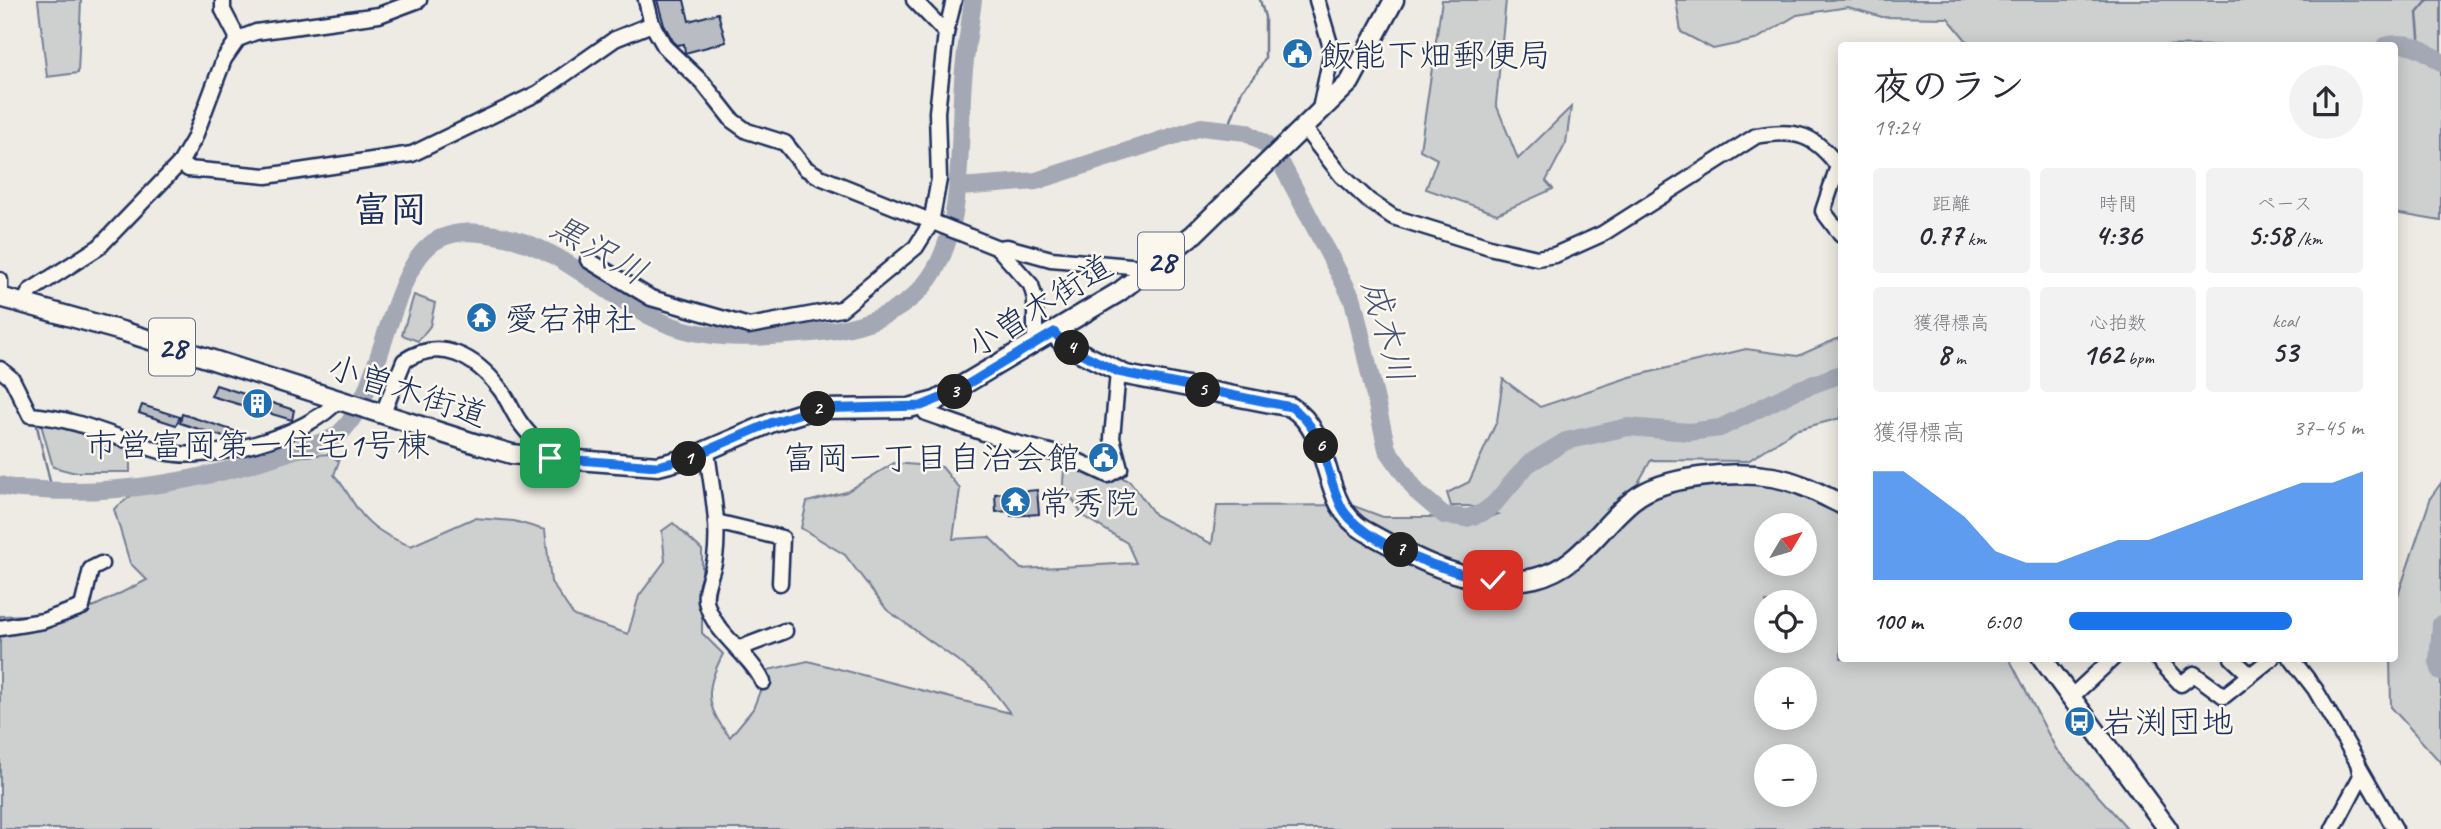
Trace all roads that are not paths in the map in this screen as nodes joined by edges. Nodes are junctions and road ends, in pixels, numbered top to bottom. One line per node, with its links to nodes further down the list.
1 (223, 0): 10 (street)
2 (419, 0): 10 (street)
3 (646, 0): 8 (street)
4 (914, 0): 9 (street)
5 (954, 0): 9 (street)
6 (1317, 0): 11 (street)
7 (1394, 0): 11 (main road, 小曽木街道 / 28)
8 (652, 24): 14 (street); 15 (street)
9 (946, 33): 15 (street)
10 (238, 39): 14 (street)
11 (1318, 116): 12 (main road, 小曽木街道 / 28)
12 (1302, 131): 13 (street); 19 (main road, 小曽木街道 / 28)
13 (1838, 162): 16 (street)
14 (180, 163): 22 (street)
15 (937, 224): 17 (street); 18 (street)
16 (1838, 231)
17 (998, 248): 19 (street); 24 (street)
18 (588, 260)
19 (1153, 268): 23 (main road, 小曽木街道 / 28)
20 (0, 280): 21 (street)
21 (0, 296): 22 (main road, 小曽木街道 / 28)
22 (24, 303): 27 (main road, 小曽木街道 / 28)
23 (1054, 332): 24 (main road, 小曽木街道 / 28); 26 (main road)
24 (1038, 342): 28 (main road, 小曽木街道 / 28)
25 (0, 369): 27 (street)
26 (1118, 372): 28 (street); 32 (main road)
27 (341, 400): 29 (main road, 小曽木街道 / 28)
28 (921, 406): 30 (main road, 小曽木街道 / 28)
29 (378, 412): 31 (main road, 小曽木街道 / 28); 31 (street)
30 (707, 451): 31 (main road, 小曽木街道 / 28); 33 (street)
31 (550, 458)
32 (1838, 502)
33 (716, 522): 35 (street); 38 (street)
34 (101, 564): 36 (street)
35 (780, 583)
36 (0, 628)
37 (785, 631): 38 (street)
38 (740, 648): 46 (street)
39 (2045, 662): 47 (main road)
40 (2109, 662): 47 (street)
41 (2161, 662): 45 (street)
42 (2236, 662): 45 (street)
43 (2267, 662): 45 (street)
44 (2294, 662): 48 (street)
45 (2250, 676)
46 (763, 682)
47 (2070, 698): 49 (main road)
48 (2358, 763): 50 (street); 51 (street)
49 (2168, 829)
50 (2333, 829)
51 (2395, 829)

